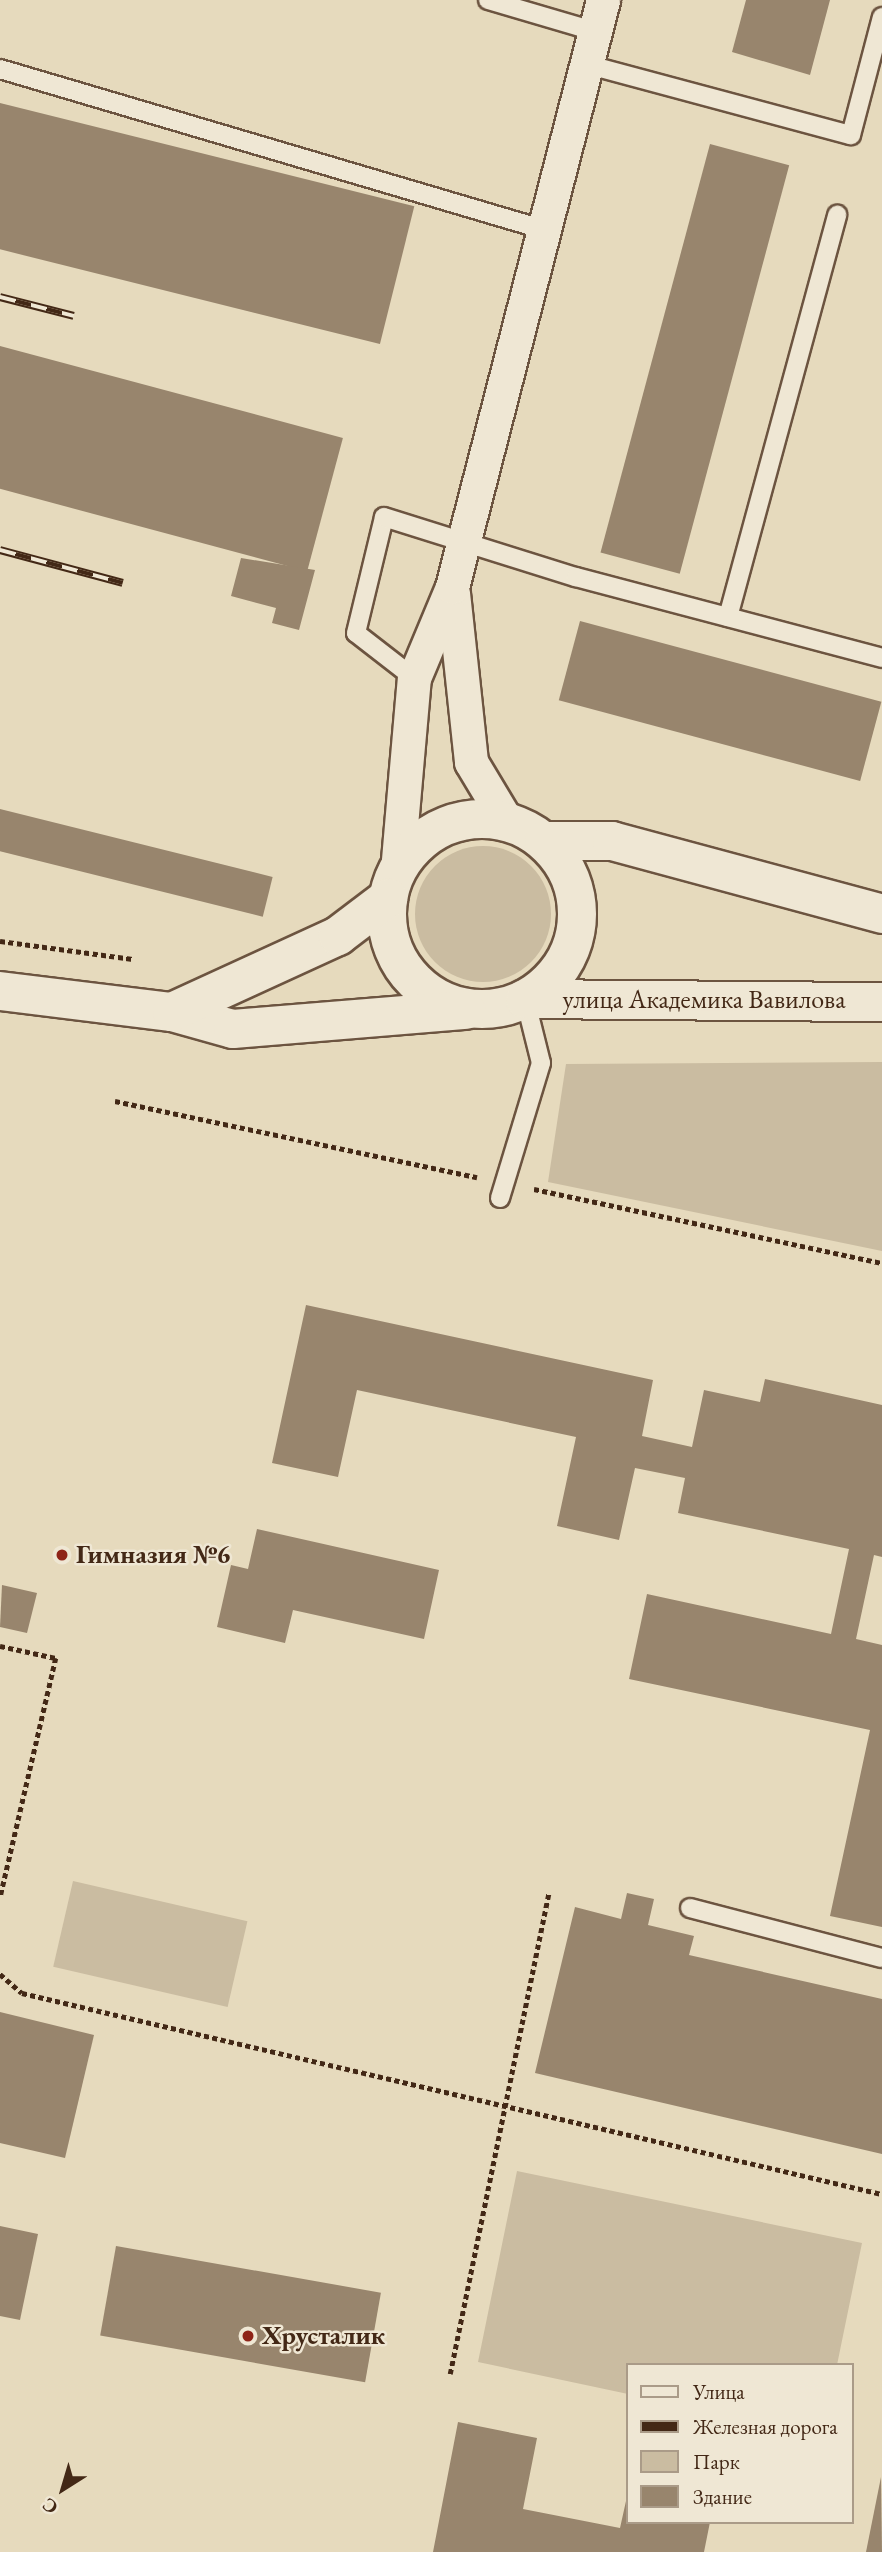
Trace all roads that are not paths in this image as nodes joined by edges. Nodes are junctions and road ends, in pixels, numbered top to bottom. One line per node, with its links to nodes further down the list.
1 (488, 0): 2 (lane)
2 (600, 16): 4 (street)
3 (882, 17): 4 (lane)
4 (589, 65): 7 (street)
5 (0, 69): 7 (lane)
6 (837, 215): 10 (lane)
7 (542, 229): 8 (street)
8 (464, 542): 9 (street); 10 (lane); 12 (lane)
9 (453, 587): 12 (street); 13 (street)
10 (729, 617): 11 (lane)
11 (882, 658)
12 (414, 678): 15 (street)
13 (508, 822): 14 (street); 15 (street)
14 (544, 841): 16 (street); 18 (street)
15 (393, 885): 20 (street); 21 (street)
16 (882, 914)
17 (0, 991): 21 (street)
18 (525, 999): 19 (street, улица Академика Вавилова); 20 (street); 22 (lane)
19 (882, 1002)
20 (482, 1009): 21 (street)
21 (172, 1012)
22 (500, 1198)
23 (690, 1908): 24 (lane)
24 (882, 1958)

